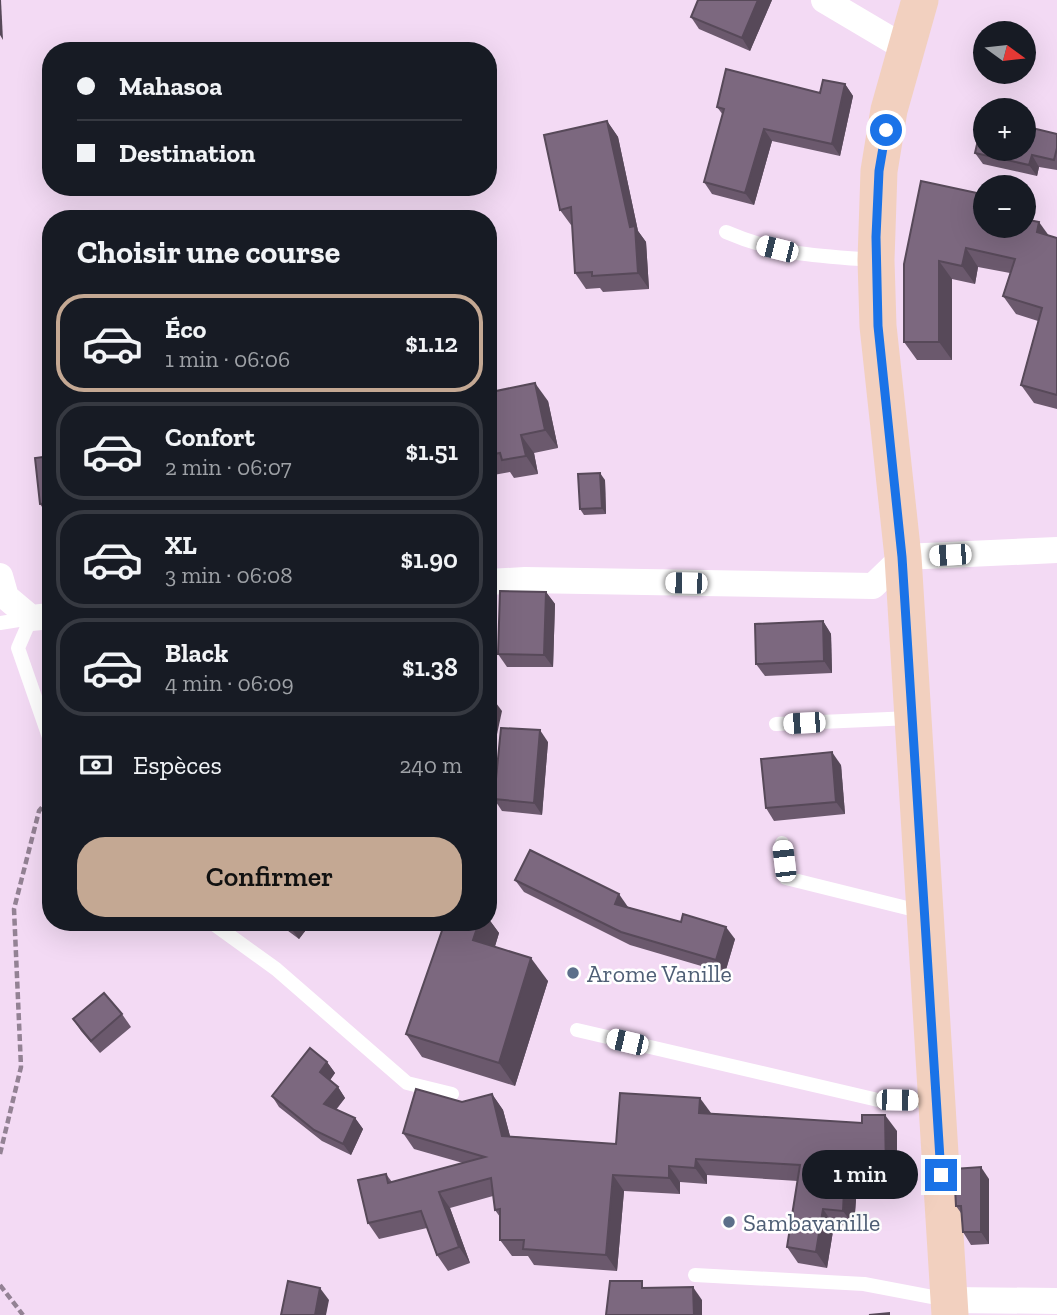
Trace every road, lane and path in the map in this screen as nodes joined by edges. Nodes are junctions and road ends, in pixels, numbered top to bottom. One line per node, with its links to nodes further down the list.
1 (824, 0): 3 (street)
2 (920, 0): 3 (main road)
3 (905, 48): 5 (main road)
4 (726, 232): 5 (lane)
5 (876, 260): 7 (main road)
6 (1057, 550): 7 (street)
7 (902, 557): 9 (street); 13 (main road)
8 (0, 576): 10 (street)
9 (497, 582)
10 (41, 617): 11 (lane); 12 (lane)
11 (0, 623)
12 (42, 717)
13 (912, 718): 14 (lane); 17 (main road)
14 (776, 724)
15 (42, 806): 22 (path)
16 (782, 844): 17 (lane)
17 (925, 912): 21 (main road)
18 (223, 931): 20 (lane)
19 (577, 1030): 21 (lane)
20 (452, 1094)
21 (936, 1101): 26 (main road)
22 (0, 1154)
23 (695, 1275): 26 (lane)
24 (0, 1285): 27 (path)
25 (1057, 1301): 26 (street)
26 (949, 1308)
27 (23, 1315)

